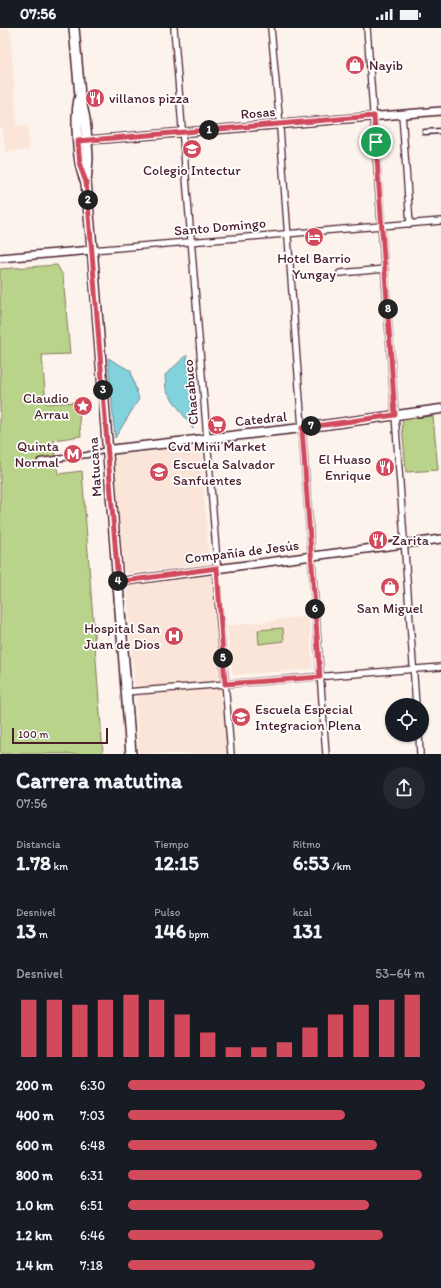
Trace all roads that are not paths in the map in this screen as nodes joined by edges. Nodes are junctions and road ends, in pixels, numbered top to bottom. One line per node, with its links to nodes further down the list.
1 (74, 28): 12 (main road, Matucana)
2 (174, 28): 10 (street, Chacabuco)
3 (271, 28): 8 (street)
4 (367, 28): 7 (street)
5 (441, 111): 6 (street, Rosas)
6 (402, 114): 7 (street, Rosas); 14 (street)
7 (374, 116): 8 (street, Rosas); 15 (street)
8 (280, 124): 10 (street, Rosas); 16 (street)
9 (441, 131): 11 (street)
10 (182, 132): 12 (street, Rosas); 17 (street, Chacabuco)
11 (425, 132)
12 (83, 141): 18 (main road, Matucana)
13 (441, 221): 14 (street, Santo Domingo)
14 (410, 224): 15 (street, Santo Domingo)
15 (382, 226): 16 (street, Santo Domingo); 20 (street)
16 (288, 234): 17 (street, Santo Domingo); 24 (street)
17 (191, 242): 18 (street, Santo Domingo); 25 (street, Chacabuco)
18 (92, 250): 19 (street, Santo Domingo); 26 (main road, Matucana)
19 (0, 258)
20 (385, 269): 21 (street); 23 (street)
21 (340, 273)
22 (441, 409): 23 (main road, Catedral)
23 (395, 415): 24 (main road, Catedral); 29 (street)
24 (302, 428): 25 (main road, Catedral); 30 (street)
25 (207, 438): 26 (main road, Catedral); 31 (street, Chacabuco)
26 (108, 450): 27 (street); 32 (main road, Matucana)
27 (40, 461)
28 (441, 539): 29 (street, Compañía de Jesús)
29 (404, 544): 30 (street, Compañía de Jesús); 34 (street)
30 (311, 556): 31 (street, Compañía de Jesús); 35 (street)
31 (217, 568): 32 (street, Compañía de Jesús); 36 (street, Chacabuco)
32 (118, 582): 37 (main road, Matucana)
33 (441, 667): 34 (street)
34 (413, 669): 35 (street); 38 (street)
35 (320, 677): 36 (street); 42 (street)
36 (225, 684): 37 (street); 41 (street, Chacabuco)
37 (126, 692): 40 (main road, Matucana)
38 (415, 698)
39 (419, 742): 43 (street)
40 (130, 753)
41 (230, 754)
42 (326, 754)
43 (420, 754)

